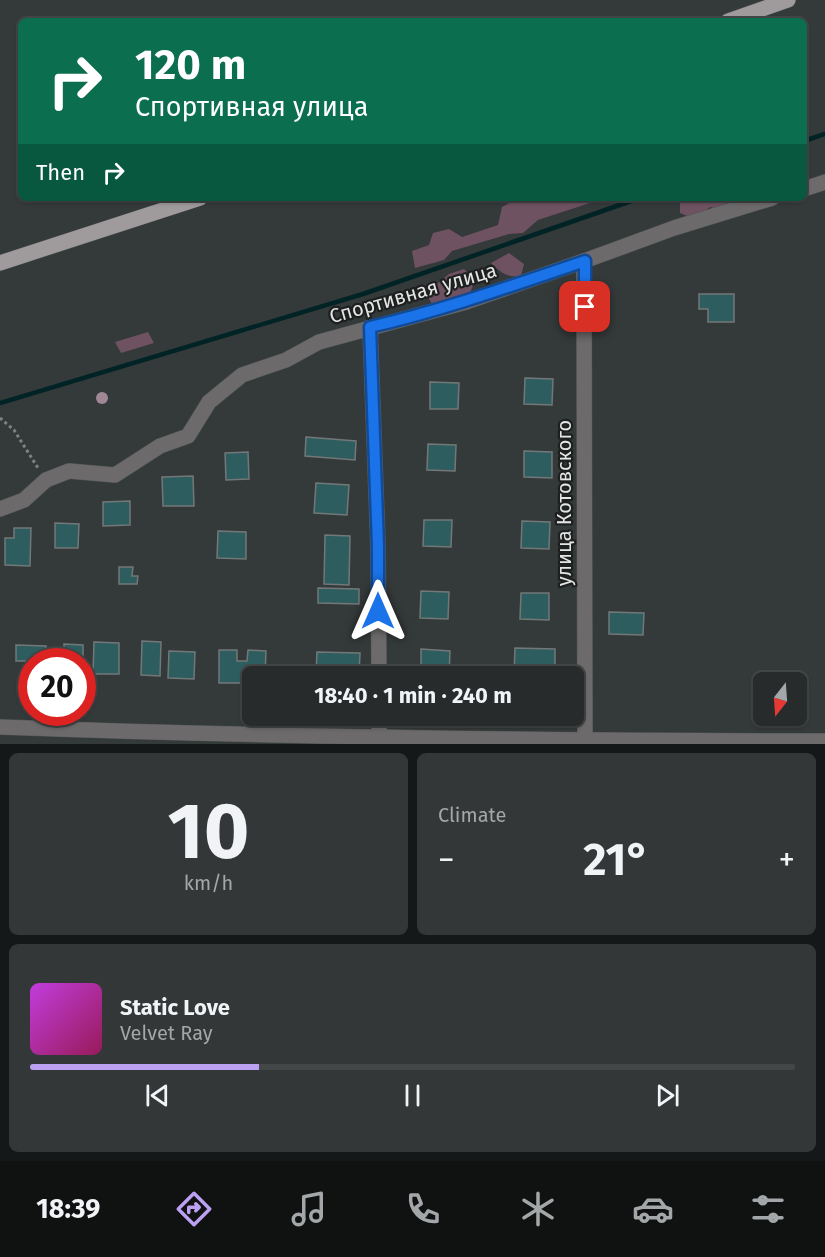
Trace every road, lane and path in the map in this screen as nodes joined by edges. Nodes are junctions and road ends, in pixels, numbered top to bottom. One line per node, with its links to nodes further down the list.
1 (788, 0): 2 (main road)
2 (737, 18)
3 (825, 182): 4 (street)
4 (807, 188)
5 (191, 201): 8 (main road)
6 (762, 201): 7 (street, Спортивная улица)
7 (585, 261): 9 (street, Спортивная улица); 19 (street, улица Котовского)
8 (0, 263)
9 (370, 327): 11 (street, Спортивная улица); 13 (street)
10 (0, 418): 11 (path)
11 (46, 480): 12 (street, Спортивная улица)
12 (0, 508)
13 (379, 666)
14 (379, 726): 16 (street)
15 (0, 727): 17 (street)
16 (379, 737): 17 (street); 19 (street)
17 (146, 738)
18 (825, 741): 19 (street)
19 (585, 742)

